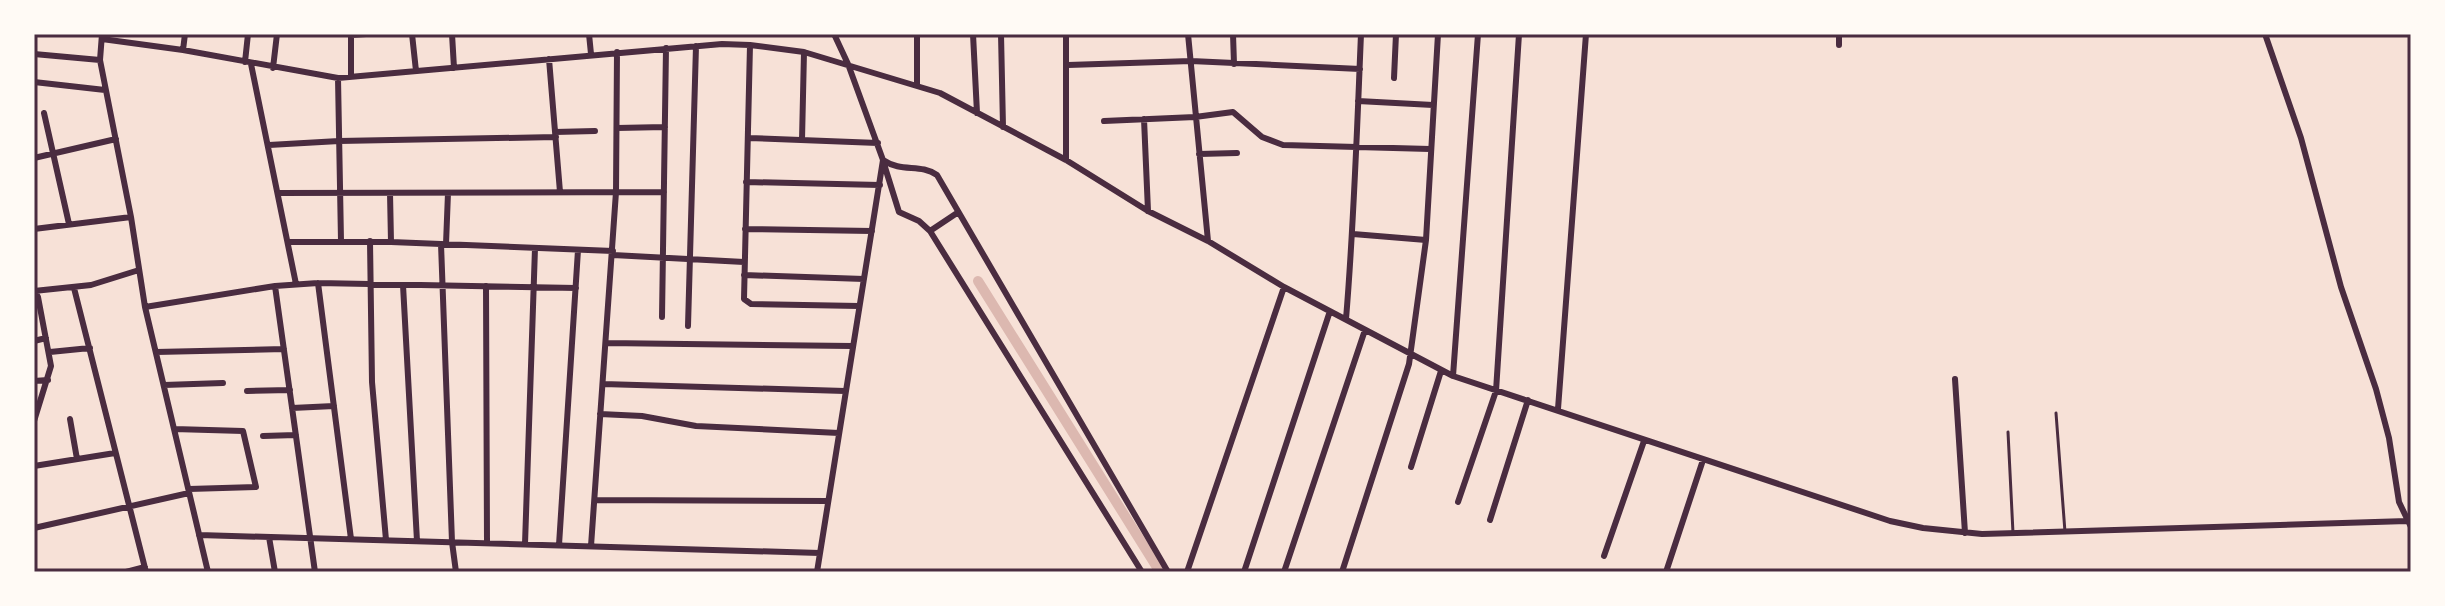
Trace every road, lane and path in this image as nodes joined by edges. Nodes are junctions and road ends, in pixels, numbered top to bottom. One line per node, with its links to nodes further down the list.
1 (185, 34): 31 (street)
2 (248, 34): 39 (street)
3 (277, 34): 43 (street)
4 (351, 34): 5 (street); 47 (street)
5 (366, 34)
6 (412, 34): 46 (street)
7 (452, 34): 44 (street)
8 (589, 34): 35 (street)
9 (716, 34): 26 (street)
10 (834, 34): 40 (street)
11 (917, 34): 51 (street)
12 (973, 34): 56 (street)
13 (1001, 34): 61 (street)
14 (1066, 34): 42 (street)
15 (1188, 34): 38 (street)
16 (1233, 34): 41 (street)
17 (1361, 34): 45 (street)
18 (1396, 34): 49 (street)
19 (1438, 34): 54 (street)
20 (1478, 34): 142 (street)
21 (1519, 34): 152 (street)
22 (1586, 34): 156 (street)
23 (1839, 34): 28 (street)
24 (2265, 34): 178 (street)
25 (102, 36): 31 (street); 37 (street)
26 (722, 44): 27 (street); 29 (street)
27 (750, 45): 33 (street); 65 (street)
28 (1839, 45)
29 (696, 46): 30 (street); 108 (street)
30 (666, 48): 32 (street); 60 (street)
31 (183, 50): 39 (street)
32 (617, 52): 35 (street); 62 (street)
33 (804, 52): 40 (street); 67 (street)
34 (34, 54): 37 (street)
35 (591, 54): 36 (street)
36 (549, 59): 44 (street); 64 (street)
37 (100, 60): 52 (street)
38 (1191, 61): 41 (street); 42 (street); 57 (street)
39 (248, 63): 43 (street); 70 (street)
40 (848, 64): 51 (street); 69 (street)
41 (1234, 64): 45 (street)
42 (1068, 65): 78 (street)
43 (273, 68): 48 (street)
44 (454, 68): 46 (street)
45 (1360, 69): 53 (street)
46 (416, 71): 47 (street)
47 (351, 77): 48 (street)
48 (338, 78): 68 (street)
49 (1394, 78)
50 (34, 82): 52 (street)
51 (917, 85): 56 (street)
52 (105, 90): 66 (street)
53 (1358, 101): 54 (street); 71 (street)
54 (1433, 105): 72 (street)
55 (44, 113): 74 (street)
56 (977, 113): 61 (street)
57 (1195, 117): 58 (street); 71 (street); 75 (street)
58 (1144, 119): 59 (street); 88 (street)
59 (1104, 121)
60 (665, 127): 62 (street); 83 (street)
61 (1003, 127): 78 (street)
62 (617, 128): 82 (street)
63 (595, 131): 64 (street)
64 (555, 135): 68 (street); 81 (street)
65 (748, 138): 67 (street); 79 (street)
66 (116, 139): 74 (street); 90 (street)
67 (802, 140): 69 (street)
68 (339, 141): 70 (street); 85 (street)
69 (878, 143): 77 (street)
70 (269, 145): 84 (street)
71 (1354, 149): 72 (street); 96 (street)
72 (1430, 149): 97 (street)
73 (1237, 153): 75 (street)
74 (53, 154): 76 (street); 91 (street)
75 (1199, 154): 100 (street)
76 (34, 158)
77 (883, 160): 80 (street); 89 (street); 95 (street)
78 (1066, 160): 88 (street)
79 (746, 182): 80 (street); 93 (street)
80 (880, 185): 94 (street)
81 (560, 192): 82 (street); 87 (street)
82 (616, 192): 83 (street); 106 (street)
83 (664, 192): 107 (street)
84 (278, 193): 85 (street); 101 (street)
85 (340, 193): 86 (street); 98 (street)
86 (390, 193): 87 (street); 102 (street)
87 (448, 193): 103 (street)
88 (1148, 211): 100 (street)
89 (957, 213): 95 (street); 204 (street)
90 (131, 217): 91 (street); 110 (street)
91 (69, 224): 92 (street)
92 (34, 229)
93 (745, 229): 94 (street); 109 (street)
94 (872, 231): 112 (street)
95 (930, 231): 203 (street)
96 (1353, 234): 97 (street); 129 (street)
97 (1426, 240): 140 (street)
98 (341, 241): 99 (street); 101 (street)
99 (370, 241): 102 (street); 115 (street)
100 (1208, 241): 121 (street)
101 (288, 242): 114 (street)
102 (391, 242): 103 (street)
103 (443, 244): 104 (street); 118 (street)
104 (535, 248): 105 (street); 120 (street)
105 (578, 250): 106 (street); 123 (street)
106 (613, 253): 107 (street); 134 (street)
107 (663, 258): 108 (street); 128 (street)
108 (690, 259): 109 (street); 130 (street)
109 (744, 262): 111 (street)
110 (139, 270): 122 (street); 126 (street)
111 (744, 275): 112 (street); 125 (street)
112 (864, 279): 125 (street)
113 (318, 283): 114 (street); 115 (street); 154 (street)
114 (296, 284): 117 (street)
115 (371, 284): 116 (street); 187 (street)
116 (403, 285): 118 (street); 188 (street)
117 (275, 286): 126 (street); 137 (street)
118 (443, 286): 119 (street); 189 (street)
119 (486, 286): 120 (street); 190 (street)
120 (533, 287): 123 (street); 191 (street)
121 (1284, 287): 127 (street); 205 (street)
122 (74, 288): 124 (street); 136 (street)
123 (576, 288): 192 (street)
124 (34, 290): 132 (street)
125 (859, 306): 135 (street)
126 (145, 307): 139 (street)
127 (1330, 311): 129 (street); 206 (street)
128 (662, 317)
129 (1346, 319): 131 (street)
130 (688, 326)
131 (1365, 330): 140 (street); 207 (street)
132 (46, 338): 133 (street); 138 (street)
133 (34, 341)
134 (606, 343): 135 (street); 147 (street)
135 (852, 346): 151 (street)
136 (90, 348): 138 (street); 167 (street)
137 (284, 349): 139 (street); 149 (street)
138 (50, 352): 144 (street)
139 (156, 352): 148 (street)
140 (1410, 354): 141 (street); 208 (street)
141 (1441, 371): 142 (street); 171 (street)
142 (1453, 376): 152 (street)
143 (1955, 379): 181 (street)
144 (48, 380): 145 (street); 160 (street)
145 (34, 381)
146 (223, 383): 148 (street)
147 (603, 384): 151 (street); 158 (street)
148 (164, 385): 161 (street)
149 (290, 390): 150 (street); 155 (street)
150 (247, 391)
151 (845, 391): 163 (street)
152 (1496, 391): 153 (street); 175 (street)
153 (1528, 400): 156 (street); 177 (street)
154 (334, 406): 155 (street); 186 (street)
155 (292, 408): 164 (street)
156 (1558, 409): 166 (street)
157 (2056, 413): 180 (lane)
158 (600, 414): 163 (street); 173 (street)
159 (70, 419): 168 (street)
160 (34, 421)
161 (174, 429): 172 (street); 172 (street)
162 (2008, 432): 182 (lane)
163 (839, 433): 174 (street)
164 (296, 435): 165 (street); 185 (street)
165 (263, 436)
166 (1644, 441): 169 (street); 195 (street)
167 (115, 453): 168 (street); 176 (street)
168 (77, 459): 170 (street)
169 (1703, 460): 181 (street); 209 (street)
170 (34, 466)
171 (1411, 467)
172 (189, 491): 176 (street); 183 (street)
173 (595, 500): 174 (street); 193 (street)
174 (828, 501): 194 (street)
175 (1458, 502)
176 (129, 508): 179 (street); 196 (street)
177 (1490, 520)
178 (2409, 524): 180 (street)
179 (34, 528)
180 (2065, 532): 182 (street)
181 (1965, 533): 182 (street)
182 (2013, 533)
183 (199, 535): 184 (street); 198 (street)
184 (269, 537): 185 (street); 199 (street)
185 (310, 538): 186 (street); 200 (street)
186 (351, 539): 187 (street)
187 (386, 540): 188 (street)
188 (417, 541): 189 (street)
189 (452, 542): 190 (street); 201 (street)
190 (487, 543): 191 (street)
191 (525, 544): 192 (street)
192 (559, 545): 193 (street)
193 (591, 546): 194 (street)
194 (820, 553): 202 (street)
195 (1604, 556)
196 (145, 570): 197 (street)
197 (126, 572)
198 (208, 572)
199 (275, 572)
200 (315, 572)
201 (456, 572)
202 (817, 572)
203 (1142, 572)
204 (1168, 572)
205 (1187, 572)
206 (1244, 572)
207 (1284, 572)
208 (1342, 572)
209 (1666, 572)

